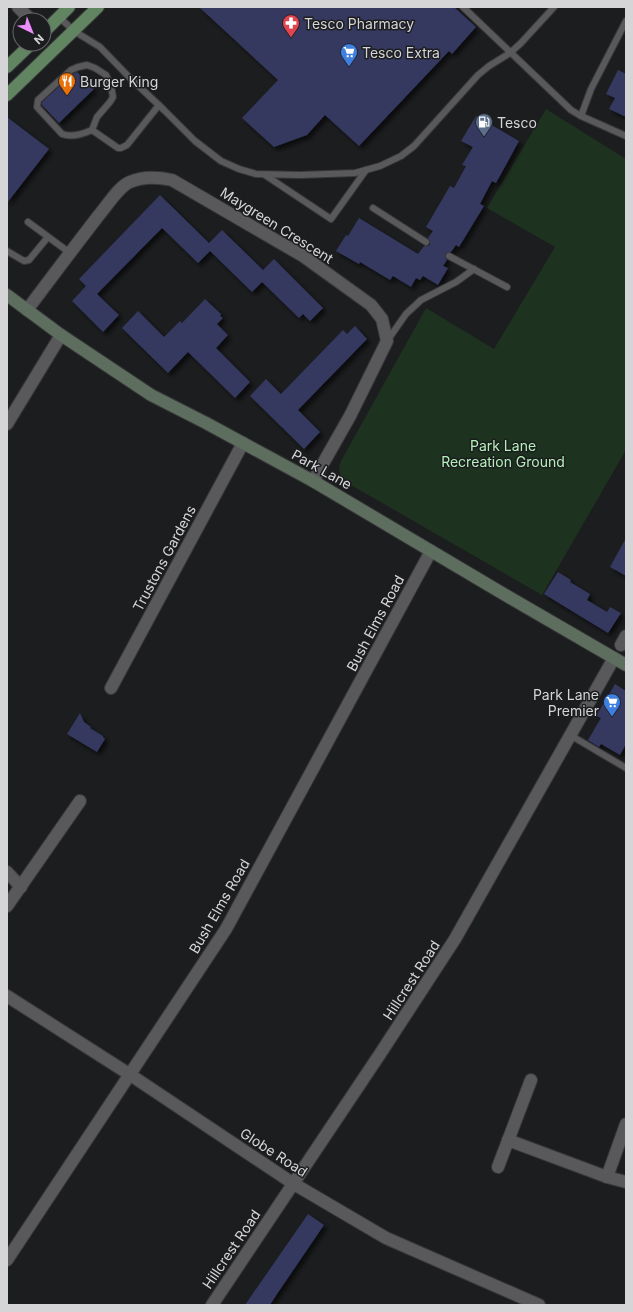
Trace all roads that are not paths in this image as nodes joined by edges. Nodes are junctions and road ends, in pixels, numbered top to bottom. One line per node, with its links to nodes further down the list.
1 (69, 7): 5 (main road)
2 (98, 7): 8 (main road)
3 (463, 7): 10 (lane)
4 (554, 7): 10 (lane)
5 (59, 17): 7 (main road); 8 (lane)
6 (626, 20): 14 (lane)
7 (52, 24)
8 (74, 31): 12 (main road); 13 (lane)
9 (23, 52): 11 (main road)
10 (510, 53): 14 (lane); 17 (lane)
11 (7, 67)
12 (7, 95)
13 (159, 105): 15 (lane); 18 (lane)
14 (581, 116): 16 (lane)
15 (92, 130): 15 (lane)
16 (626, 136)
17 (366, 170): 18 (lane); 18 (lane)
18 (264, 174)
19 (373, 208): 22 (lane)
20 (28, 222): 21 (lane)
21 (48, 237): 23 (lane); 24 (lane)
22 (426, 242)
23 (7, 251)
24 (70, 253): 29 (street, Maygreen Crescent); 31 (street, Maygreen Crescent)
25 (449, 256): 26 (lane)
26 (474, 269): 27 (lane); 31 (lane)
27 (507, 287)
28 (7, 295): 29 (street, Park Lane)
29 (27, 310): 30 (street, Park Lane)
30 (62, 335): 32 (street); 33 (street, Park Lane)
31 (387, 341): 34 (street)
32 (7, 424)
33 (243, 443): 34 (street, Park Lane); 38 (street, Trustons Gardens)
34 (313, 481): 35 (street, Park Lane)
35 (431, 551): 36 (street, Park Lane); 46 (street, Bush Elms Road)
36 (614, 658): 37 (street, Park Lane); 39 (street, Hillcrest Road)
37 (626, 665)
38 (112, 688)
39 (570, 735): 40 (lane); 53 (street, Hillcrest Road)
40 (626, 768)
41 (80, 801): 43 (street)
42 (7, 872): 43 (street)
43 (21, 887): 44 (street)
44 (7, 906)
45 (7, 996): 46 (street, Globe Road)
46 (129, 1074): 53 (street, Globe Road); 54 (street, Bush Elms Road)
47 (532, 1080): 49 (street)
48 (626, 1124): 51 (street)
49 (508, 1140): 50 (street); 51 (street)
50 (498, 1167)
51 (607, 1177): 52 (street)
52 (626, 1182)
53 (294, 1184): 55 (street, Hillcrest Road); 56 (street, Globe Road)
54 (7, 1260)
55 (212, 1305)
56 (539, 1305)

